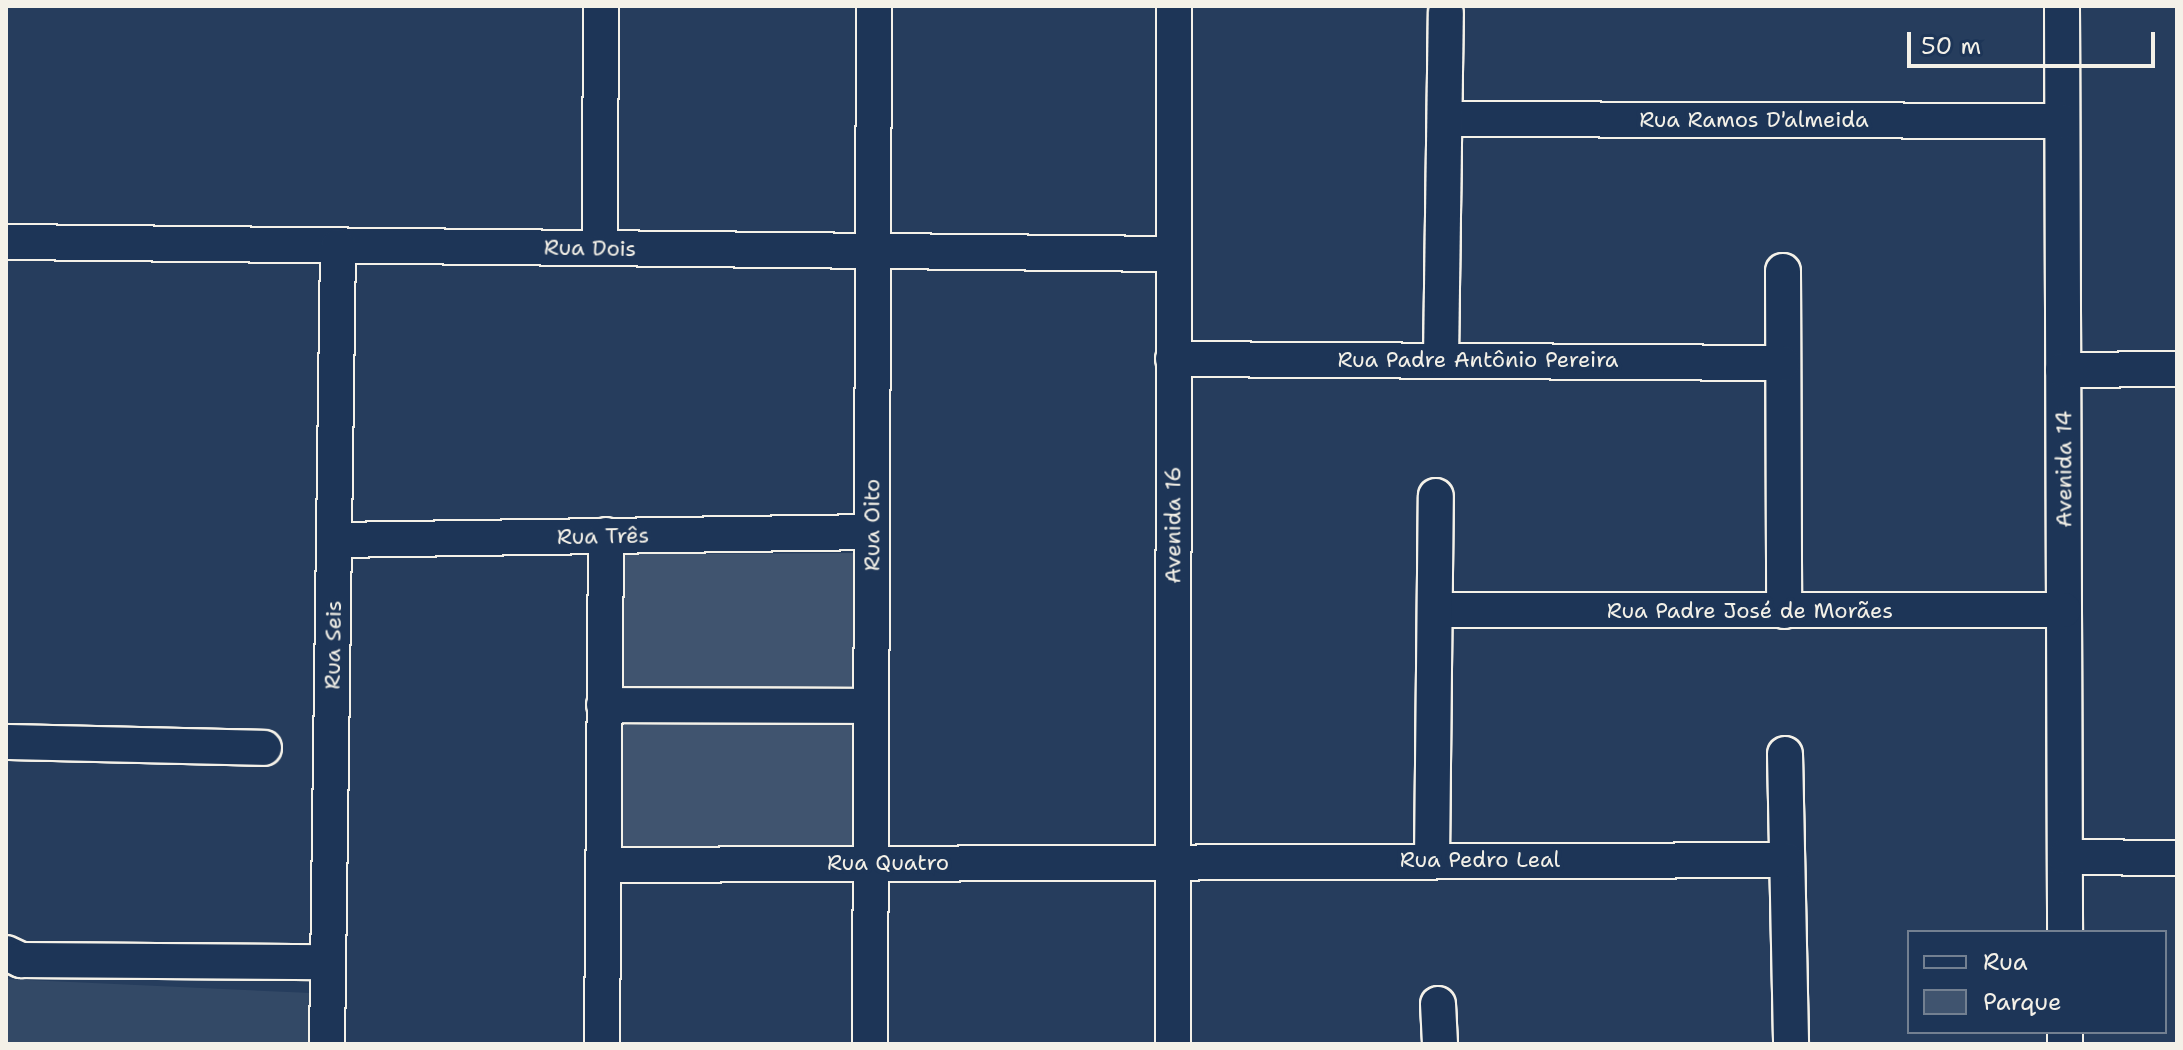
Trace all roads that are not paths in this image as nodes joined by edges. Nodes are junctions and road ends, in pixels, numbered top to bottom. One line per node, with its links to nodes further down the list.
1 (601, 6): 10 (street)
2 (874, 6): 11 (street, Rua Oito)
3 (1174, 6): 12 (street, Avenida 16)
4 (2062, 6): 7 (street, Avenida 14)
5 (1446, 13): 6 (street)
6 (1447, 119): 7 (street, Rua Ramos D'almeida); 15 (street)
7 (2062, 121): 18 (street, Avenida 14)
8 (6, 242): 9 (street, Rua Dois)
9 (338, 246): 10 (street, Rua Dois); 22 (street, Rua Seis)
10 (600, 248): 11 (street, Rua Dois)
11 (873, 251): 12 (street, Rua Dois); 20 (street, Rua Oito)
12 (1173, 254): 14 (street, Avenida 16)
13 (1783, 271): 16 (street)
14 (1173, 359): 15 (street, Rua Padre Antônio Pereira); 35 (street, Avenida 16)
15 (1441, 359): 16 (street, Rua Padre Antônio Pereira)
16 (1783, 363): 25 (street)
17 (2177, 369): 18 (street)
18 (2063, 370): 24 (street, Avenida 14)
19 (1436, 496): 23 (street)
20 (872, 532): 21 (street, Rua Três); 27 (street, Rua Oito)
21 (606, 535): 22 (street, Rua Três); 26 (street)
22 (334, 540): 40 (street, Rua Seis)
23 (1437, 610): 25 (street, Rua Padre José de Morães); 33 (street)
24 (2064, 610): 25 (street, Rua Padre José de Morães); 31 (street, Avenida 14)
25 (1784, 611)
26 (604, 705): 27 (street); 37 (street)
27 (871, 706): 36 (street, Rua Oito)
28 (6, 742): 29 (street)
29 (264, 748)
30 (1785, 754): 34 (street)
31 (2065, 857): 32 (street); 38 (street, Avenida 14)
32 (2177, 858)
33 (1432, 860): 34 (street, Rua Pedro Leal); 35 (street, Rua Pedro Leal)
34 (1787, 860): 47 (street)
35 (1173, 861): 36 (street, Rua Quatro); 45 (street, Avenida 16)
36 (871, 863): 37 (street, Rua Quatro); 44 (street, Rua Oito)
37 (603, 865): 43 (street)
38 (2065, 930)
39 (6, 953): 40 (street)
40 (328, 962): 42 (street, Rua Seis)
41 (1438, 1004): 46 (street)
42 (327, 1044)
43 (602, 1044)
44 (870, 1044)
45 (1173, 1044)
46 (1440, 1044)
47 (1791, 1044)

